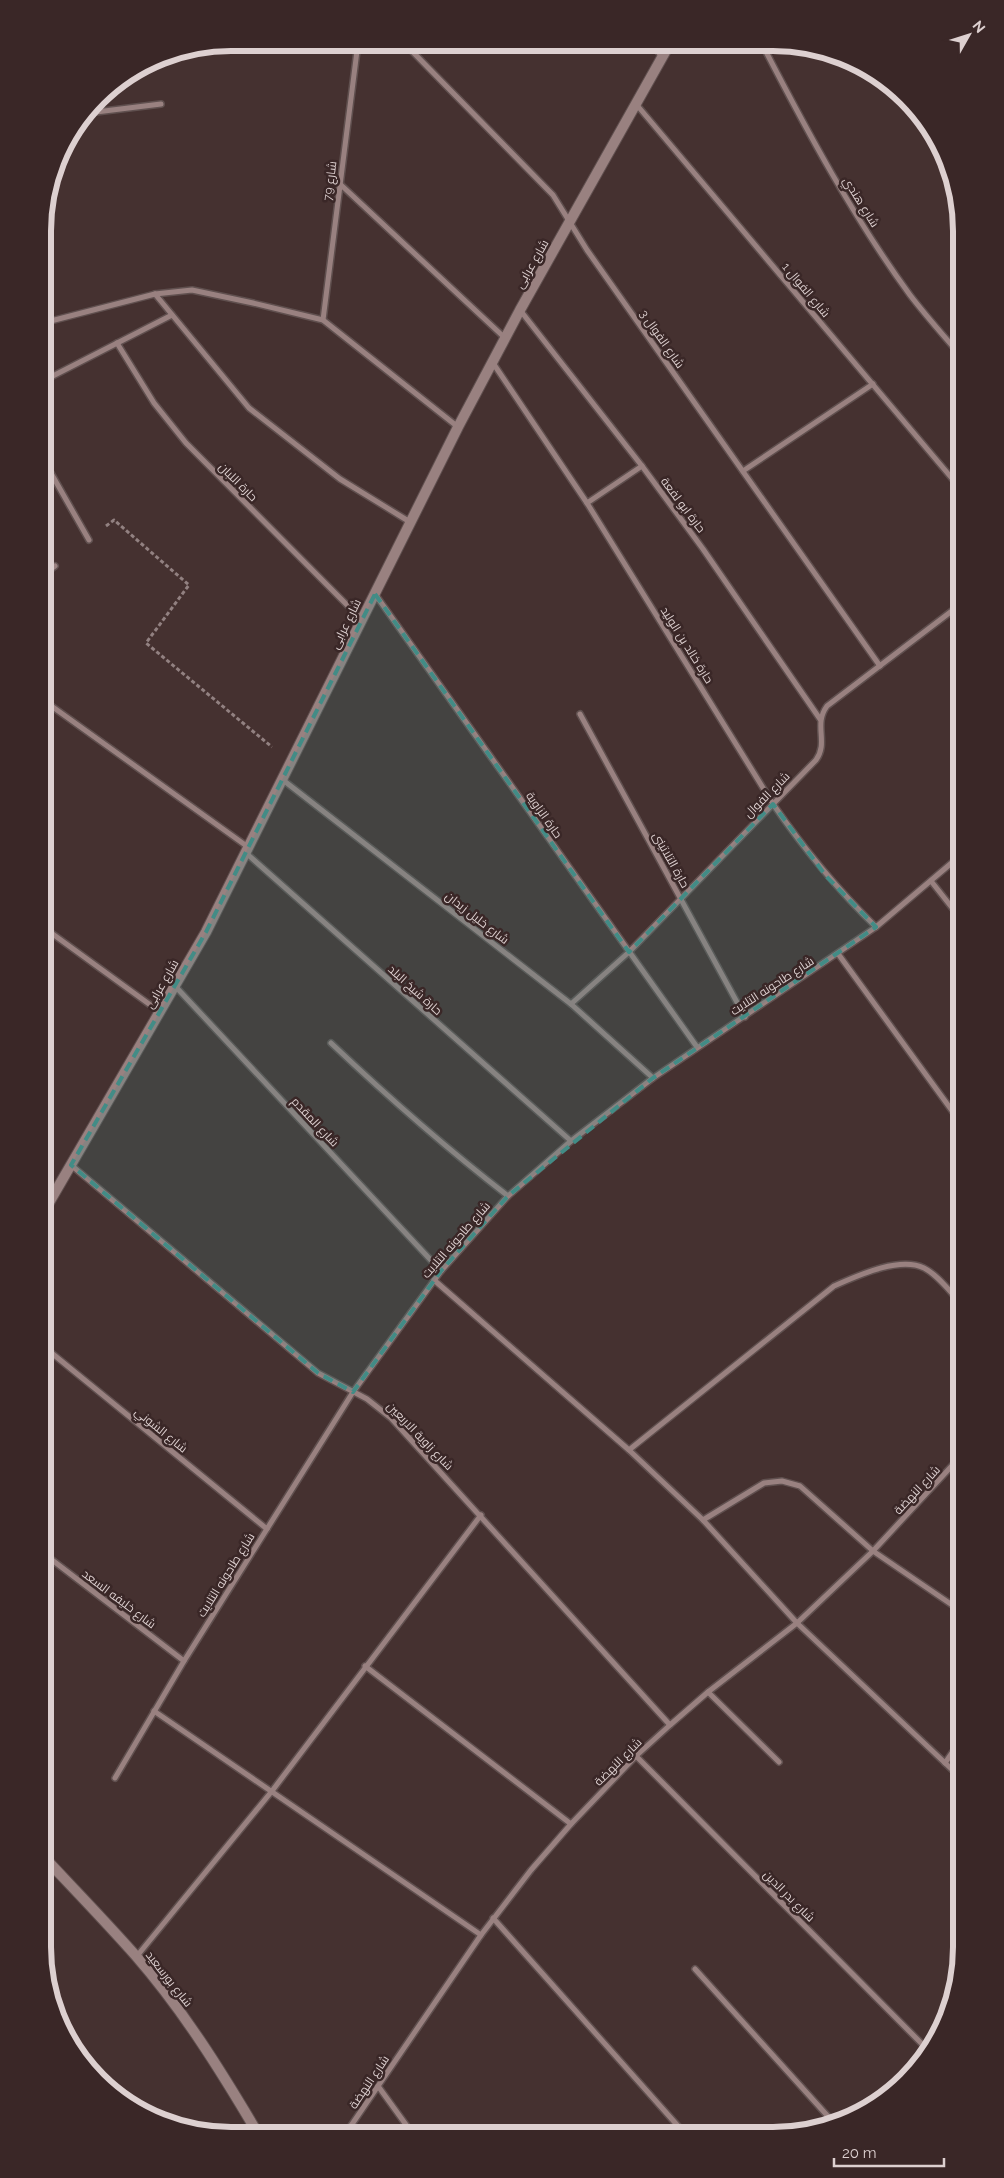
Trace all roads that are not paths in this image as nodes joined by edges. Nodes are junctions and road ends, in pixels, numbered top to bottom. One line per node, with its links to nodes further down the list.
1 (357, 51): 10 (street, شارع 79)
2 (413, 51): 11 (street, شارع الفوال 3)
3 (658, 51): 6 (street)
4 (666, 51): 6 (street, شارع عرابى)
5 (766, 51): 19 (street, شارع هندي)
6 (662, 57): 8 (street, شارع عرابى)
7 (161, 104): 9 (street)
8 (636, 104): 11 (street, شارع عرابى); 22 (street, شارع الفوال 1)
9 (96, 113)
10 (340, 184): 15 (street, شارع 79); 17 (street)
11 (570, 222): 13 (street, شارع عرابى); 25 (street, شارع الفوال 3)
12 (155, 294): 14 (street); 15 (street); 16 (street)
13 (520, 310): 17 (street, شارع عرابى); 24 (street, حارة ابو لفعة)
14 (172, 315): 18 (street); 29 (street)
15 (323, 320): 23 (street)
16 (51, 322)
17 (505, 338): 20 (street, شارع عرابى)
18 (117, 343): 21 (street); 35 (street, حارة اللبان)
19 (953, 346)
20 (492, 362): 23 (street, شارع عرابى); 28 (street, حارة خالد بن الوليد)
21 (51, 377)
22 (873, 384): 25 (street); 27 (street, شارع الفوال 1)
23 (458, 427): 29 (street, شارع عرابى)
24 (642, 466): 28 (street); 39 (street, حارة ابو لفعة)
25 (743, 471): 36 (street, شارع الفوال 3)
26 (51, 473): 30 (street)
27 (953, 479)
28 (587, 503): 41 (street, حارة خالد بن الوليد)
29 (410, 522): 33 (street, شارع عرابى)
30 (88, 540)
31 (55, 566): 32 (street)
32 (51, 569)
33 (375, 594): 35 (street, شارع عرابى); 49 (street, حارة الزاوية)
34 (953, 610): 36 (street)
35 (362, 620): 40 (street, شارع عرابى)
36 (880, 666): 39 (street)
37 (51, 706): 42 (street, حارة شيخ البلد)
38 (580, 714): 45 (street, حارة التلاتينى)
39 (820, 719): 41 (street, شارع الفوال)
40 (283, 780): 42 (street, شارع عرابى); 52 (street, شارع خليل زيدان)
41 (773, 804): 45 (street, شارع الفوال); 47 (street, حارة خالد بن الوليد)
42 (247, 850): 51 (street, شارع عرابى); 59 (street, حارة شيخ البلد)
43 (953, 862): 44 (street, شارع طاحونه التلايت)
44 (931, 881): 46 (street); 47 (street, شارع طاحونه التلايت)
45 (681, 898): 49 (street, شارع الفوال); 54 (street, حارة التلاتينى)
46 (953, 909)
47 (876, 927): 50 (street, شارع طاحونه التلايت)
48 (51, 933): 53 (street)
49 (629, 952): 52 (street, شارع الفوال); 56 (street, حارة الزاوية)
50 (839, 954): 54 (street, شارع طاحونه التلايت); 58 (street)
51 (175, 986): 53 (street, شارع عرابى); 63 (street, شارع المقدم)
52 (572, 1004): 57 (street, شارع خليل زيدان)
53 (160, 1012): 60 (street, شارع عرابى)
54 (745, 1017): 56 (street, شارع طاحونه التلايت)
55 (331, 1043): 61 (street)
56 (697, 1047): 57 (street, شارع طاحونه التلايت)
57 (653, 1078): 59 (street, شارع طاحونه التلايت)
58 (953, 1112)
59 (571, 1141): 61 (street, شارع طاحونه التلايت)
60 (71, 1165): 62 (street, شارع عرابى); 67 (street, شارع زاوية الاربعين)
61 (508, 1196): 63 (street, شارع طاحونه التلايت)
62 (51, 1199)
63 (441, 1271): 64 (street, شارع طاحونه التلايت)
64 (434, 1280): 67 (street, شارع طاحونه التلايت); 68 (street)
65 (953, 1295): 68 (street)
66 (51, 1352): 72 (street, شارع الشوني)
67 (353, 1392): 70 (street, شارع زاوية الاربعين); 72 (street, شارع طاحونه التلايت)
68 (629, 1450): 71 (street)
69 (953, 1465): 73 (street, شارع النهضة)
70 (481, 1515): 78 (street); 81 (street, شارع زاوية الاربعين)
71 (703, 1520): 73 (street); 76 (street)
72 (267, 1528): 77 (street, شارع طاحونه التلايت)
73 (873, 1551): 75 (street); 76 (street, شارع النهضة)
74 (51, 1559): 77 (street, شارع خليفه السعد)
75 (953, 1606)
76 (797, 1623): 79 (street, شارع النهضة); 85 (street)
77 (184, 1661): 80 (street, شارع طاحونه التلايت)
78 (365, 1666): 88 (street); 89 (street)
79 (708, 1692): 81 (street, شارع النهضة); 84 (street)
80 (154, 1710): 87 (street, شارع طاحونه التلايت); 88 (street)
81 (670, 1725): 83 (street, شارع النهضة)
82 (953, 1752): 85 (street)
83 (636, 1756): 89 (street, شارع النهضة); 95 (street, شارع بدر الدين)
84 (779, 1762)
85 (945, 1763): 86 (street)
86 (953, 1770)
87 (115, 1778)
88 (272, 1791): 92 (street); 93 (street)
89 (571, 1824): 91 (street, شارع النهضة)
90 (51, 1866): 93 (street, شارع بورسعيد)
91 (493, 1918): 92 (street, شارع النهضة); 101 (street)
92 (480, 1935): 96 (street, شارع النهضة)
93 (136, 1957): 98 (street, شارع بورسعيد)
94 (695, 1969): 97 (street)
95 (923, 2045)
96 (378, 2086): 99 (street, شارع النهضة); 100 (street)
97 (829, 2117)
98 (254, 2127)
99 (350, 2127)
100 (408, 2127)
101 (679, 2127)

